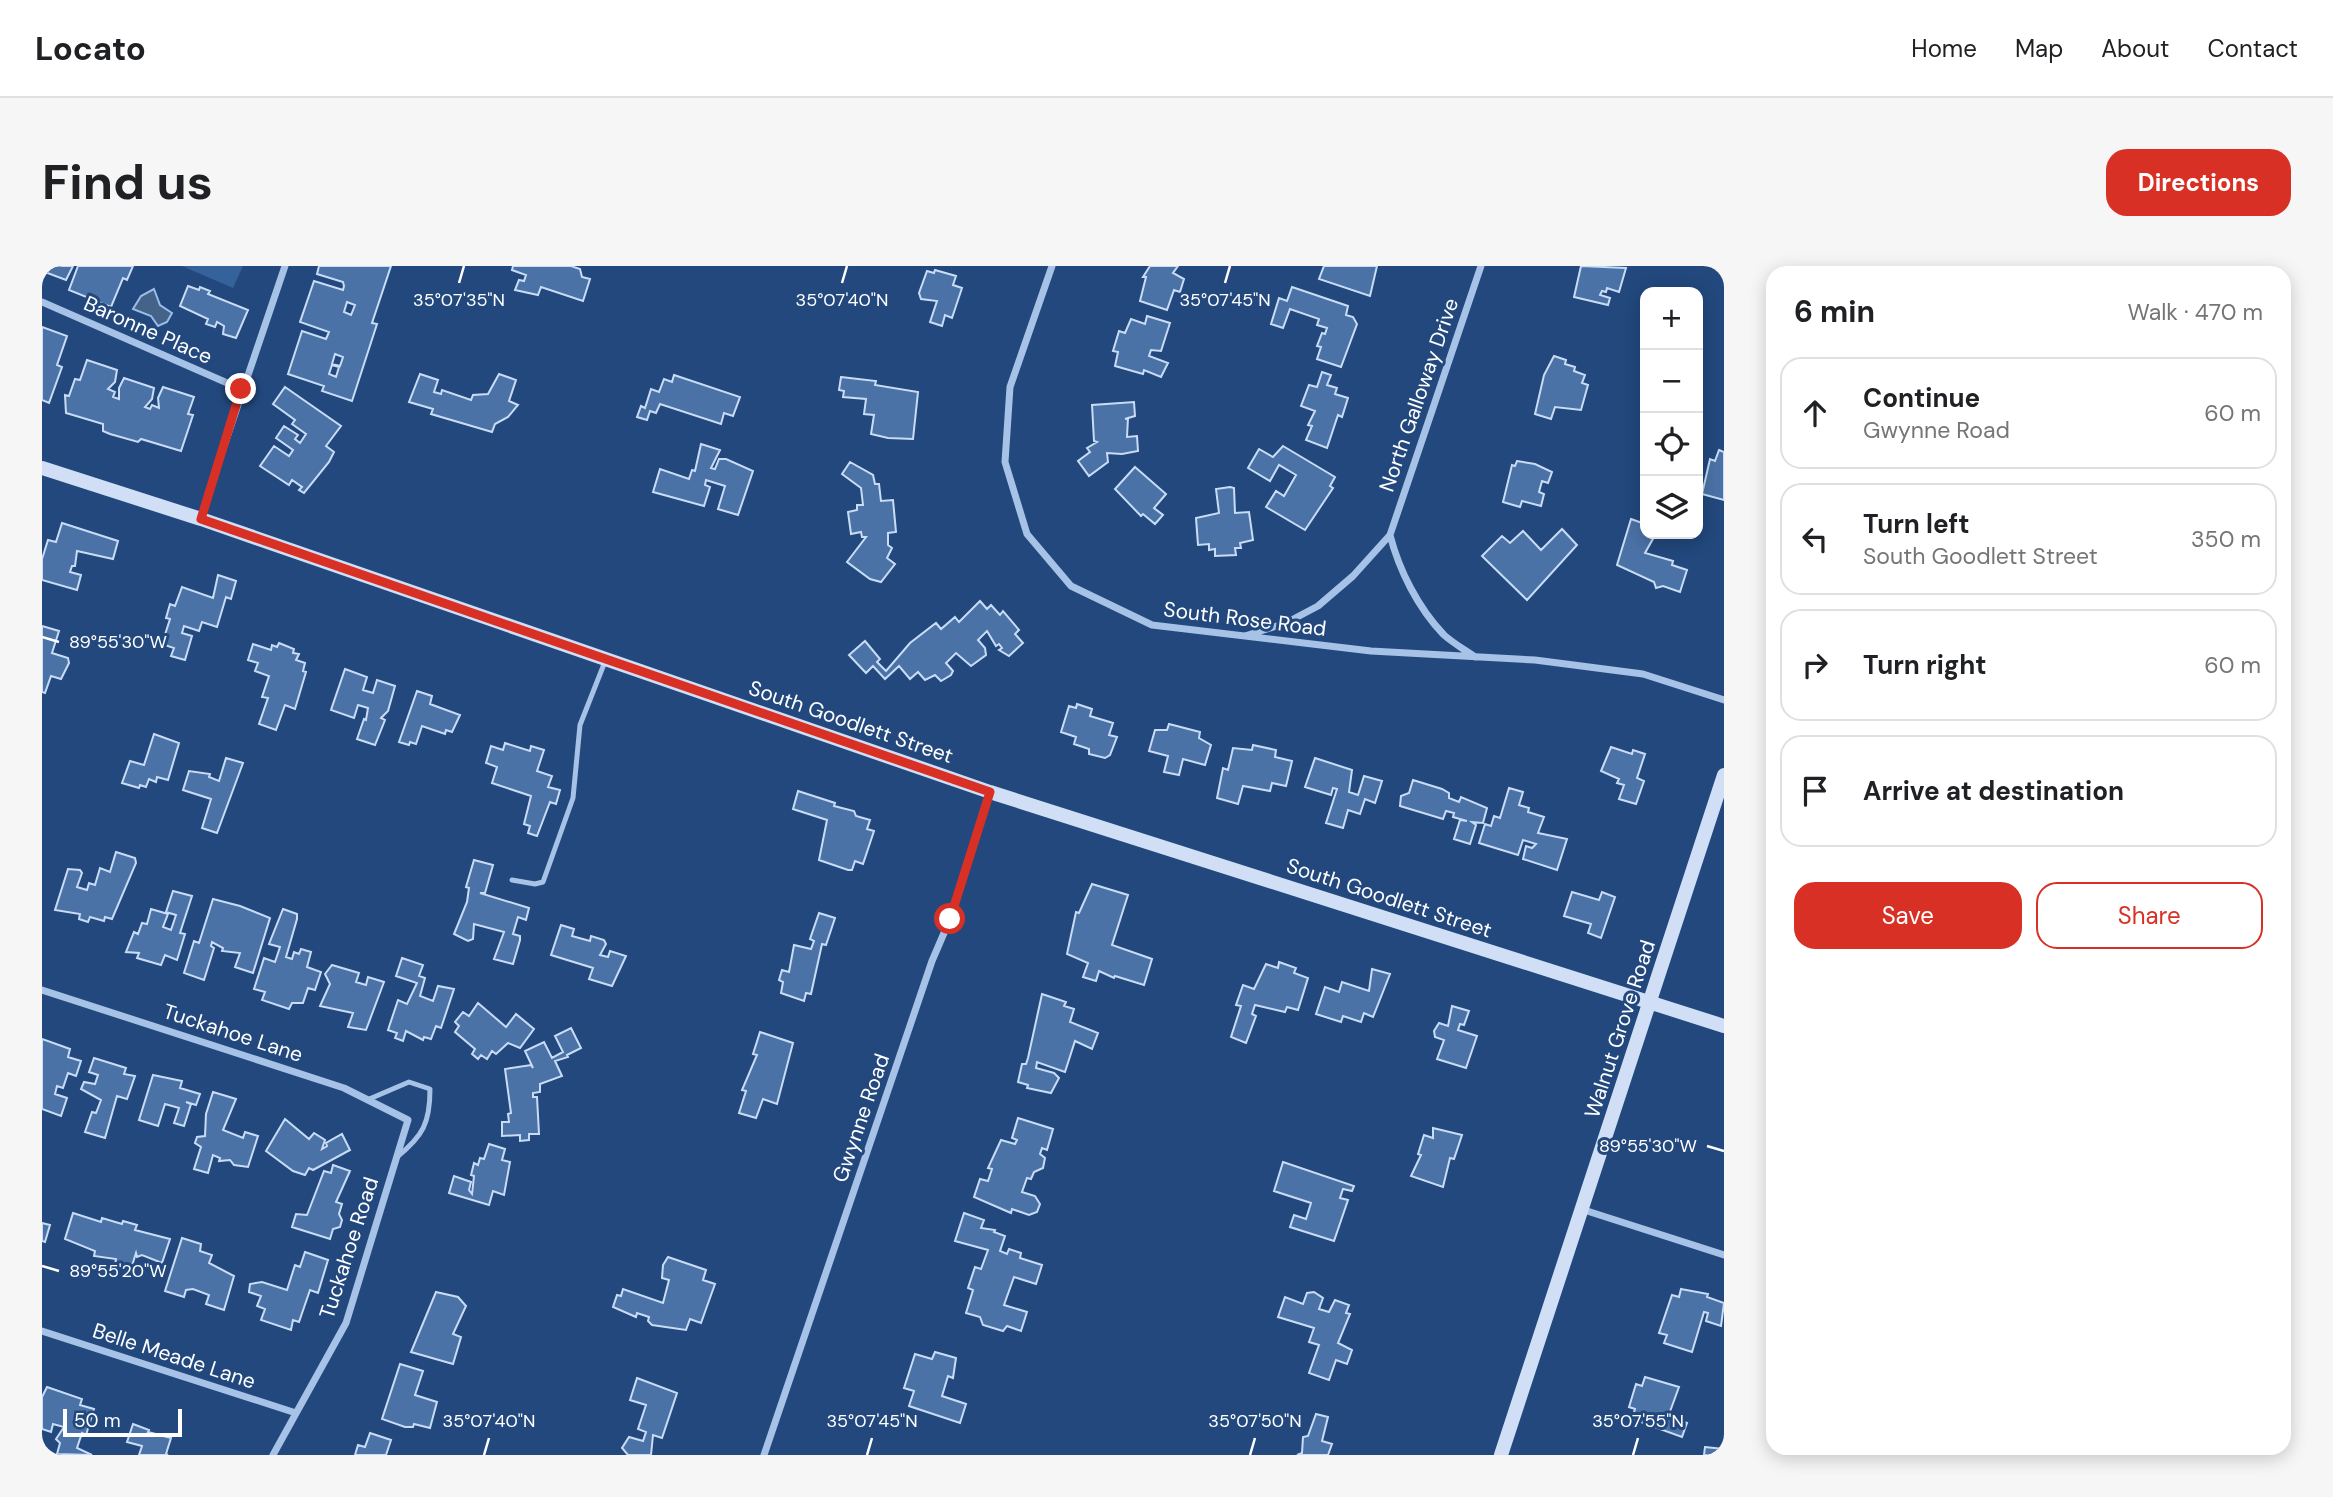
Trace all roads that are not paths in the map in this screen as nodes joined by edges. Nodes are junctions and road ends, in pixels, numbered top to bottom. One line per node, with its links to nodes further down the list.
1 (285, 266): 5 (street)
2 (1052, 266): 10 (street, South Rose Road)
3 (1481, 266): 9 (street, North Galloway Drive)
4 (42, 302): 5 (street, Baronne Place)
5 (241, 389): 6 (street)
6 (219, 461): 8 (lane)
7 (42, 468): 8 (main road, South Goodlett Street)
8 (201, 519): 12 (main road, South Goodlett Street)
9 (1390, 535): 10 (street, North Galloway Drive); 11 (street)
10 (1241, 637): 11 (street, South Rose Road)
11 (1475, 657): 13 (street, South Rose Road)
12 (606, 659): 15 (main road, South Goodlett Street); 16 (lane)
13 (1724, 700)
14 (1724, 775): 18 (main road, Walnut Grove Road)
15 (990, 792): 18 (main road, South Goodlett Street); 28 (street, Gwynne Road)
16 (512, 880)
17 (42, 989): 20 (street, Tuckahoe Lane)
18 (1650, 1003): 19 (main road, South Goodlett Street); 23 (main road, Walnut Grove Road)
19 (1724, 1026)
20 (367, 1100): 21 (street, Tuckahoe Lane); 22 (lane)
21 (408, 1120): 22 (street, Tuckahoe Road)
22 (396, 1158): 26 (street, Tuckahoe Road)
23 (1584, 1210): 24 (street); 29 (main road, Walnut Grove Road)
24 (1724, 1255)
25 (42, 1331): 26 (street, Belle Meade Lane)
26 (296, 1413): 27 (street, Tuckahoe Road)
27 (273, 1455)
28 (764, 1455)
29 (1501, 1455)

